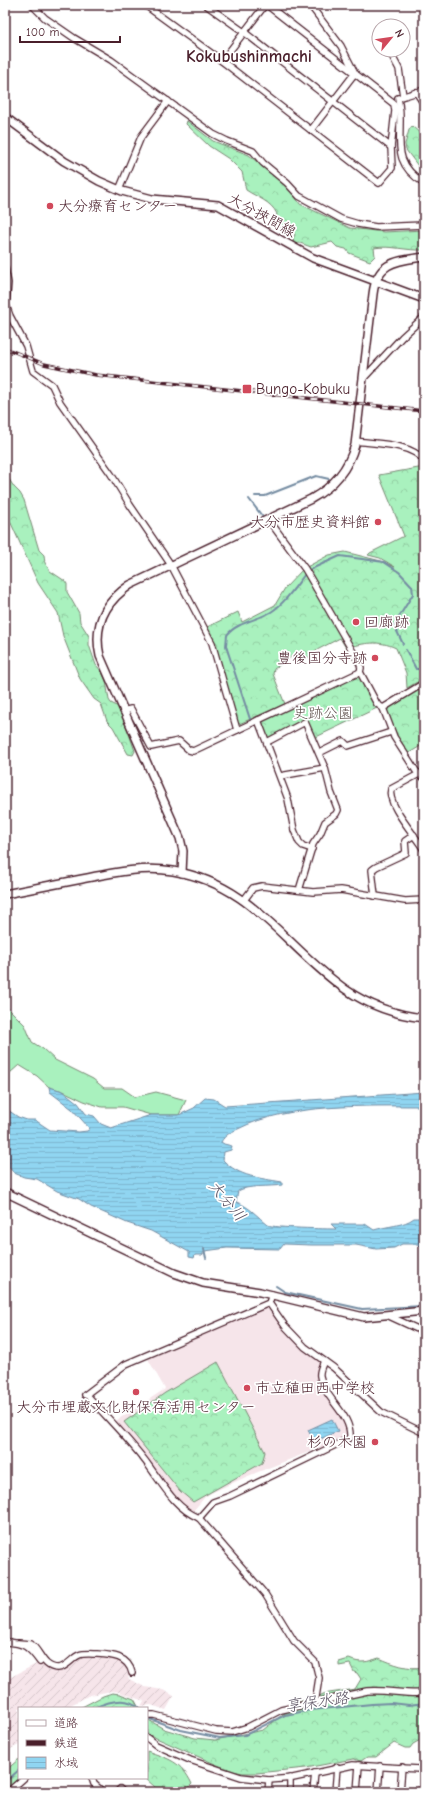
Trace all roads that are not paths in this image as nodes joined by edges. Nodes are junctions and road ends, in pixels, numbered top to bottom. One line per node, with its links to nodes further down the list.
1 (32, 5): 14 (street)
2 (145, 5): 8 (street)
3 (206, 5): 6 (street)
4 (266, 5): 6 (street); 9 (street)
5 (310, 5): 9 (street)
6 (244, 32): 8 (street); 15 (street)
7 (393, 58): 12 (street)
8 (222, 60): 18 (street)
9 (355, 73): 13 (street); 15 (street)
10 (424, 90): 11 (street)
11 (416, 92): 12 (street); 16 (street)
12 (400, 97): 13 (street); 20 (street)
13 (390, 100): 19 (street)
14 (168, 102): 21 (street); 22 (street)
15 (333, 102): 18 (street); 19 (street)
16 (424, 104)
17 (5, 117): 21 (street, 大分挾間線)
18 (311, 130): 19 (street)
19 (391, 147)
20 (424, 183)
21 (119, 190): 25 (street, 大分挾間線)
22 (424, 224)
23 (424, 257): 25 (street)
24 (5, 268): 32 (street)
25 (375, 282): 26 (street, 大分挾間線); 28 (street)
26 (424, 299)
27 (424, 317): 28 (street)
28 (363, 379): 29 (street)
29 (355, 441): 30 (street); 31 (street)
30 (424, 460)
31 (268, 519): 32 (street); 33 (street)
32 (171, 565): 36 (street); 38 (street)
33 (360, 672): 35 (street); 37 (street)
34 (424, 683): 35 (street)
35 (383, 708): 39 (street)
36 (123, 711): 38 (street); 49 (street)
37 (258, 720): 38 (street); 40 (street)
38 (237, 730)
39 (391, 732): 41 (street); 43 (street)
40 (267, 742): 41 (street); 44 (street)
41 (319, 753): 42 (street)
42 (326, 768): 44 (street); 47 (street)
43 (419, 774): 45 (street); 46 (street)
44 (280, 776): 47 (street)
45 (424, 778)
46 (414, 835): 48 (street); 52 (street)
47 (312, 848): 50 (street)
48 (424, 850)
49 (182, 873): 51 (street); 53 (street)
50 (300, 887)
51 (5, 894)
52 (375, 896): 53 (street); 54 (street)
53 (244, 900): 55 (street)
54 (424, 900)
55 (424, 1018)
56 (5, 1192): 57 (street)
57 (272, 1294): 58 (street); 60 (street)
58 (269, 1303): 62 (street); 64 (street)
59 (424, 1311): 60 (street)
60 (387, 1315): 61 (street)
61 (424, 1332)
62 (324, 1361): 63 (street); 64 (street)
63 (424, 1433)
64 (199, 1518): 70 (street)
65 (5, 1642): 66 (street)
66 (18, 1643): 67 (street); 68 (street)
67 (40, 1662)
68 (132, 1673)
69 (424, 1692): 70 (street)
70 (315, 1703): 71 (street)
71 (148, 1715)
72 (148, 1739): 82 (street)
73 (359, 1765): 74 (street); 75 (street); 93 (street)
74 (380, 1766): 76 (street); 94 (street)
75 (337, 1767): 78 (street); 92 (street)
76 (402, 1767): 77 (street); 95 (street)
77 (423, 1772): 96 (street)
78 (314, 1774): 79 (street); 91 (street)
79 (290, 1778): 82 (street); 90 (street)
80 (23, 1779): 83 (street)
81 (92, 1779): 84 (street)
82 (269, 1780): 89 (street)
83 (8, 1792)
84 (103, 1792)
85 (117, 1792): 86 (street)
86 (123, 1792)
87 (226, 1792): 88 (street)
88 (232, 1792)
89 (268, 1792)
90 (290, 1792)
91 (314, 1792)
92 (335, 1792)
93 (357, 1792)
94 (378, 1792)
95 (400, 1792)
96 (422, 1792)

